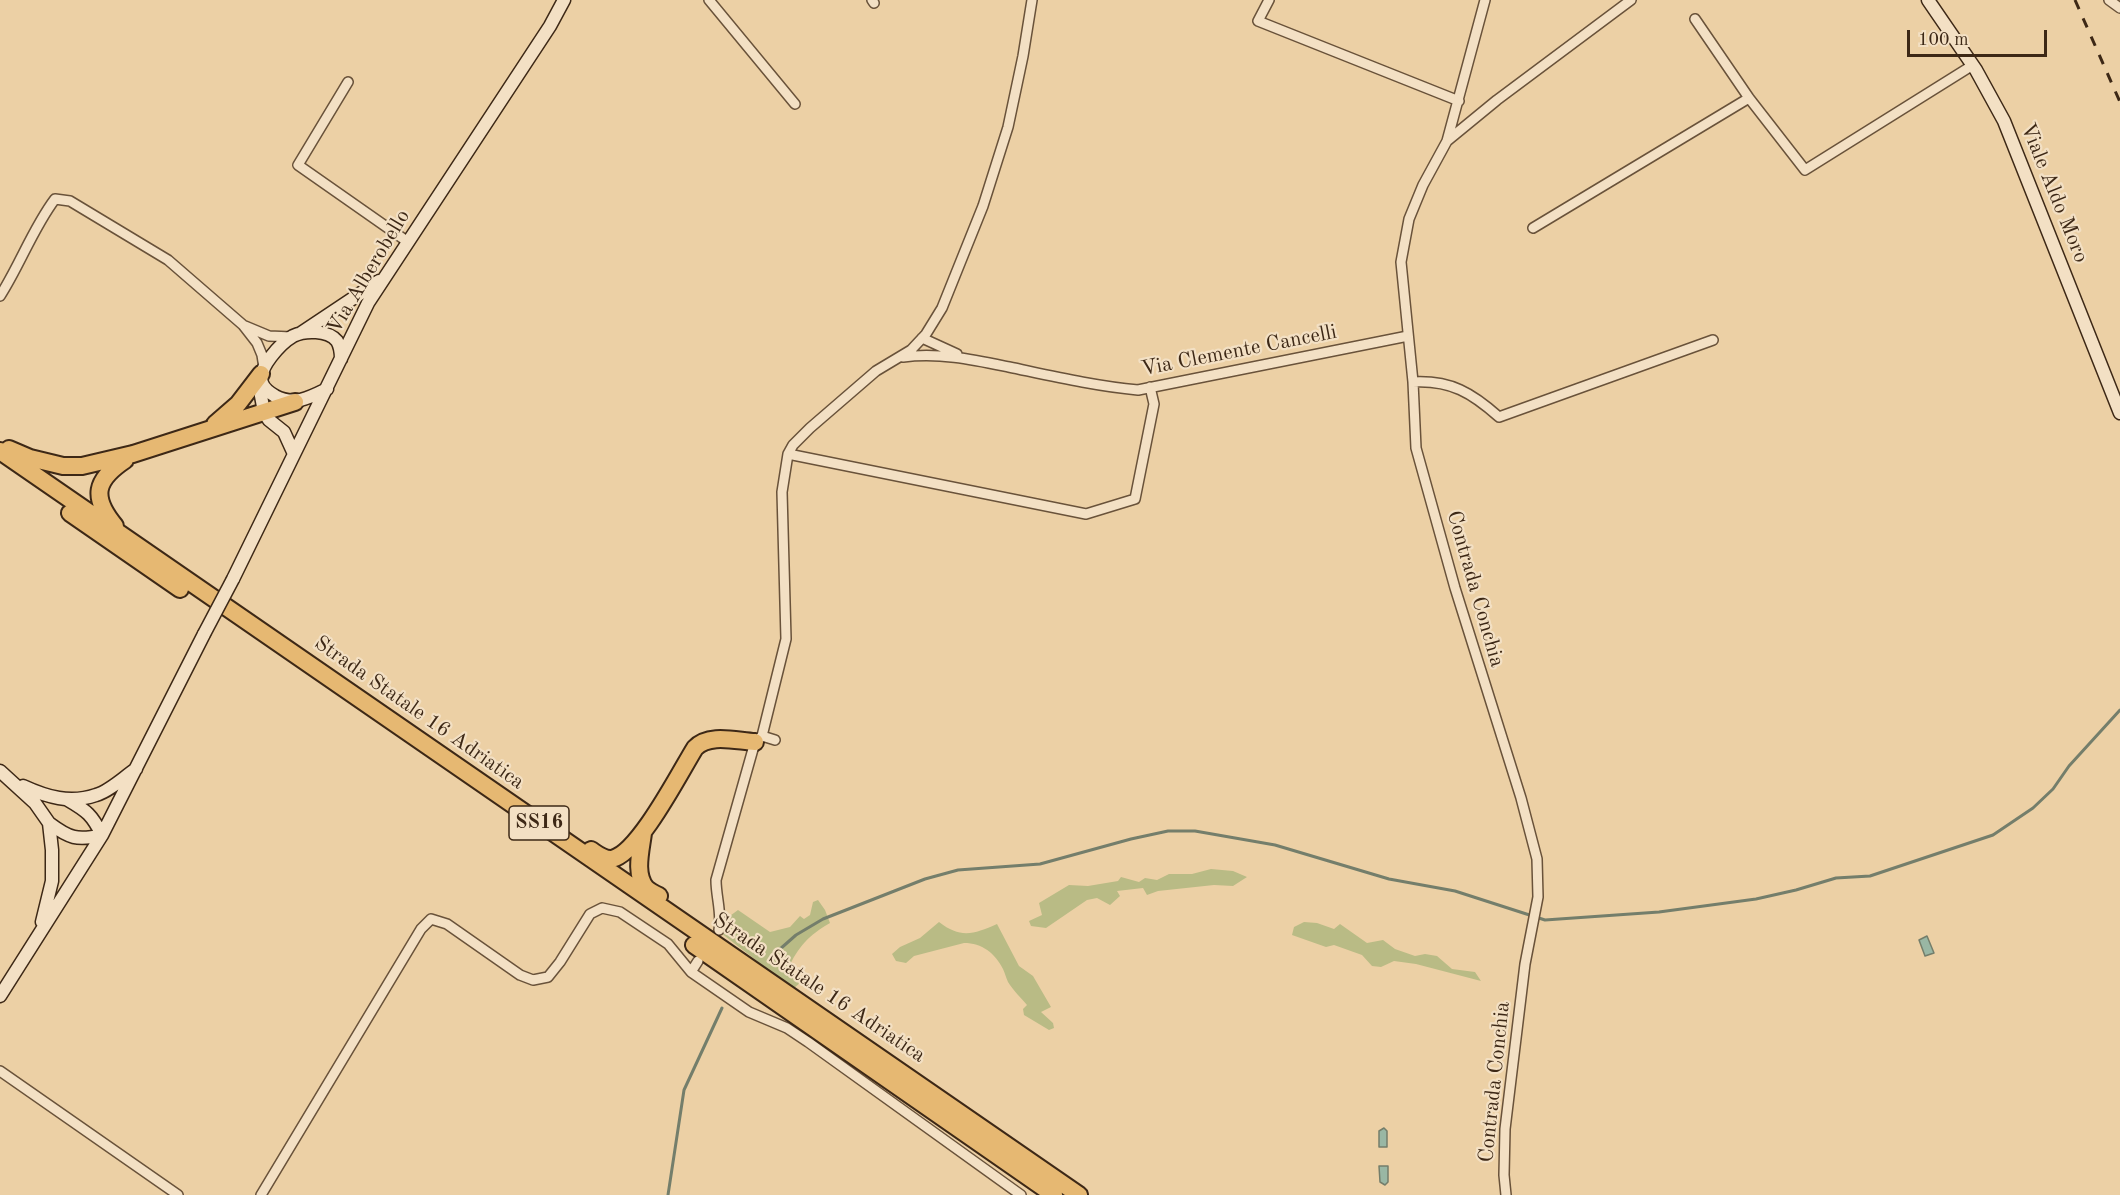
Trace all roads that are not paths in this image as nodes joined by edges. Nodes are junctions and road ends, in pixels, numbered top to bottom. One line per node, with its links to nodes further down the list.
1 (564, 0): 18 (main road, Via Alberobello)
2 (709, 0): 15 (street)
3 (1032, 0): 22 (street)
4 (1269, 0): 14 (street)
5 (1485, 0): 14 (street, Contrada Conchia)
6 (1631, 0): 16 (street)
7 (1928, 0): 11 (main road, Viale Aldo Moro)
8 (2109, 0): 9 (street)
9 (2120, 8)
10 (1695, 19): 13 (street)
11 (1973, 64): 13 (street); 38 (main road, Viale Aldo Moro)
12 (348, 82): 18 (street)
13 (1749, 98): 17 (street)
14 (1459, 101): 16 (street, Contrada Conchia)
15 (795, 104)
16 (1447, 141): 24 (street, Contrada Conchia)
17 (1533, 228)
18 (408, 242): 19 (main road, Via Alberobello)
19 (385, 277): 23 (main road); 29 (main road, Via Alberobello)
20 (0, 296): 21 (street)
21 (243, 325): 23 (street); 32 (street)
22 (931, 327): 25 (street); 27 (street)
23 (296, 335): 29 (main road); 32 (main road)
24 (1408, 336): 33 (street, Contrada Conchia); 34 (street, Via Clemente Cancelli)
25 (920, 340): 27 (street); 28 (street); 30 (street)
26 (1713, 340): 33 (street)
27 (944, 348): 31 (street)
28 (934, 356): 30 (street); 31 (street)
29 (341, 358): 35 (main road, Via Alberobello)
30 (898, 358): 44 (street)
31 (971, 359): 34 (street, Via Clemente Cancelli)
32 (262, 375): 36 (main road); 37 (main road); 39 (highway)
33 (1413, 382): 68 (street, Contrada Conchia)
34 (1150, 387): 44 (street)
35 (327, 389): 36 (main road); 43 (main road, Via Alberobello)
36 (296, 402): 37 (highway)
37 (264, 412): 39 (highway); 43 (main road)
38 (2120, 413)
39 (210, 428): 42 (highway)
40 (0, 445): 42 (highway)
41 (0, 451): 46 (highway, Strada Statale 16 Adriatica / SS16)
42 (133, 454): 46 (highway)
43 (294, 454): 49 (main road, Via Alberobello, bridge)
44 (788, 454): 47 (street)
45 (0, 465): 66 (highway, Strada Statale 16 Adriatica / SS16)
46 (124, 536): 53 (highway, Strada Statale 16 Adriatica / SS16)
47 (758, 739): 48 (street); 55 (highway); 58 (street)
48 (775, 740)
49 (136, 768): 52 (main road); 56 (main road, Via Alberobello)
50 (0, 771): 51 (main road)
51 (14, 782): 52 (main road); 54 (main road)
52 (68, 800): 56 (main road)
53 (505, 800): 55 (highway); 58 (highway, Strada Statale 16 Adriatica / SS16)
54 (49, 823): 56 (main road); 57 (main road)
55 (643, 834): 58 (highway)
56 (102, 835): 57 (main road, Via Alberobello)
57 (39, 934): 61 (main road, Via Alberobello)
58 (713, 934): 67 (highway, Strada Statale 16 Adriatica / SS16)
59 (698, 961): 60 (street)
60 (691, 972): 64 (street); 65 (street)
61 (0, 996)
62 (0, 1071): 63 (street)
63 (178, 1195)
64 (261, 1195)
65 (1021, 1195)
66 (1054, 1195)
67 (1078, 1195)
68 (1506, 1195)

